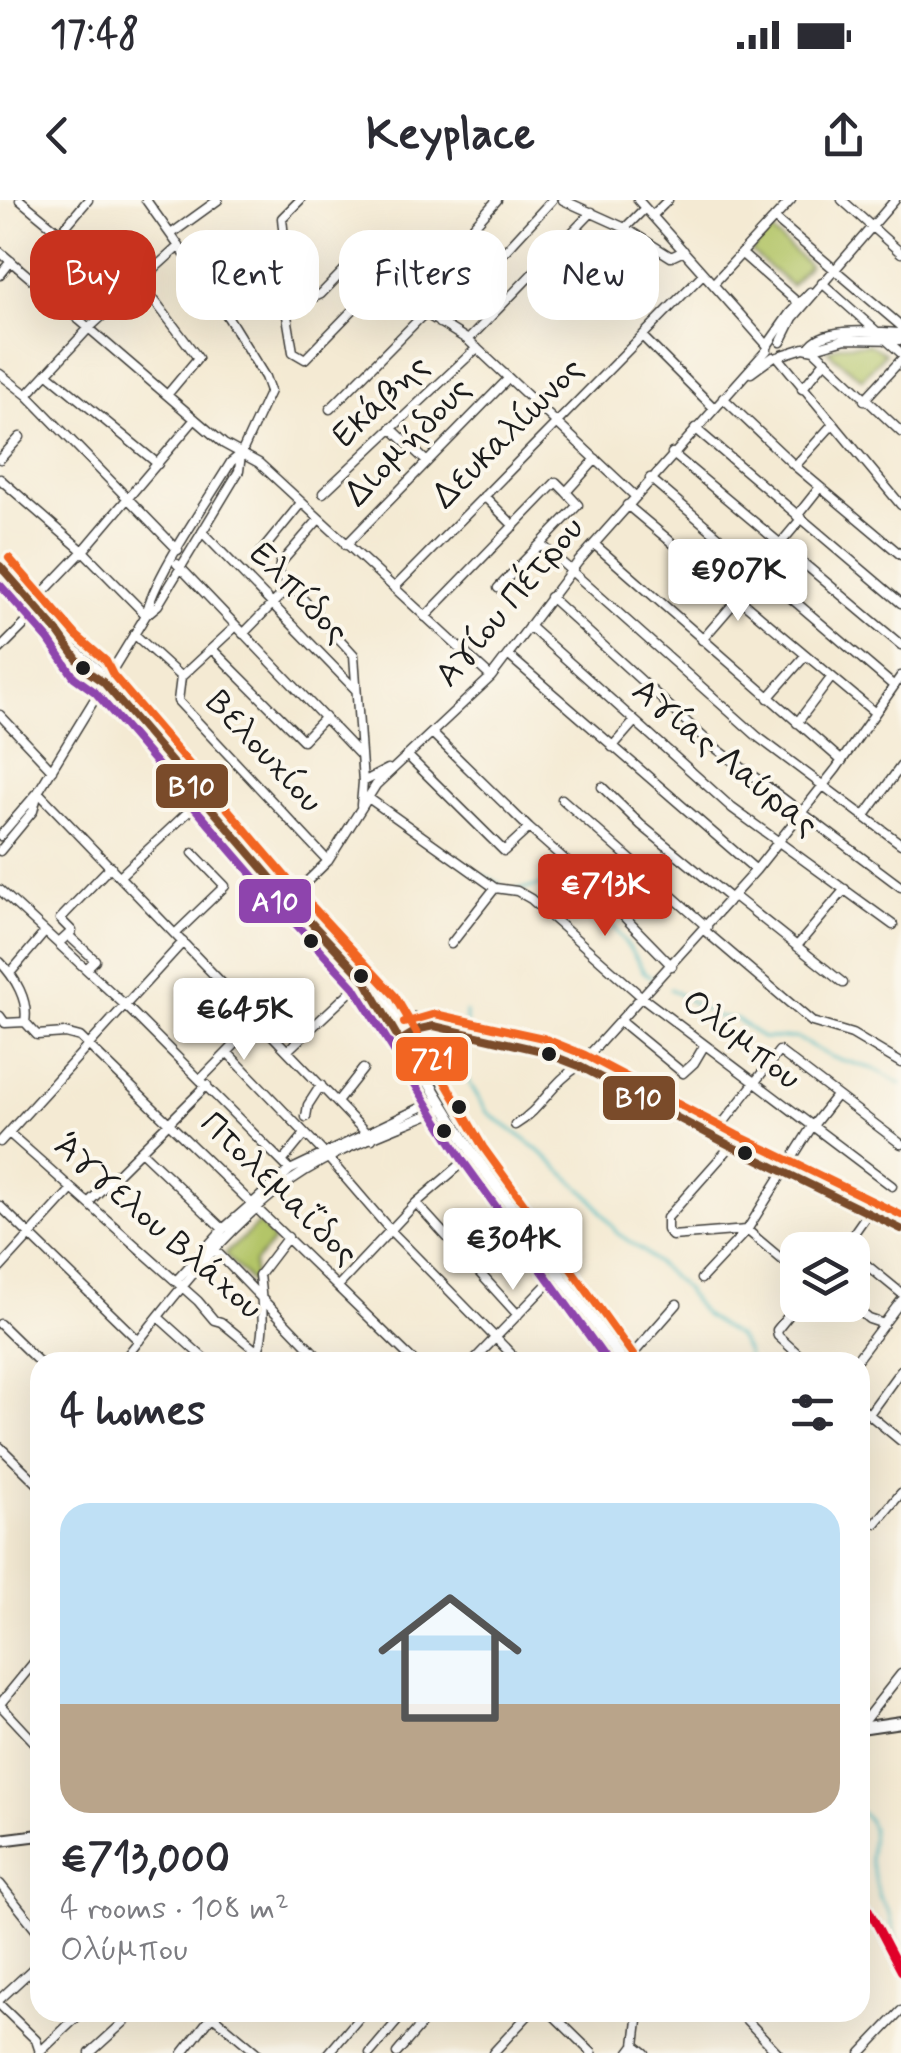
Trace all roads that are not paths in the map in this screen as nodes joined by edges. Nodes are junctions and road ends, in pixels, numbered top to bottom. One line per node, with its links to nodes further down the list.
1 (20, 200): 19 (street)
2 (88, 200): 19 (street)
3 (218, 200): 22 (street)
4 (300, 200): 20 (street)
5 (497, 200): 21 (street)
6 (552, 200): 48 (street)
7 (563, 200): 14 (street)
8 (668, 200): 15 (street)
9 (792, 200): 16 (street)
10 (842, 200): 17 (street)
11 (895, 200): 17 (street, Αγίου Πέτρου)
12 (150, 201): 22 (street)
13 (641, 204): 15 (street); 18 (street)
14 (592, 212): 18 (street); 53 (street, Εκάβης)
15 (652, 216): 26 (street)
16 (774, 218): 27 (street); 31 (street)
17 (870, 226): 28 (street); 31 (street, Αγίου Πέτρου)
18 (625, 228): 26 (street)
19 (56, 229)
20 (283, 230)
21 (470, 230)
22 (170, 234): 23 (street)
23 (176, 242)
24 (176, 249): 30 (street)
25 (0, 252): 29 (street)
26 (684, 252): 32 (street)
27 (741, 253): 36 (street); 40 (street)
28 (901, 253)
29 (12, 262): 33 (street); 35 (street)
30 (156, 266)
31 (836, 268): 37 (street, Αγίου Πέτρου); 50 (street)
32 (703, 274): 36 (street); 52 (street, Δευκαλίωνος)
33 (0, 275)
34 (339, 276): 38 (street)
35 (30, 277)
36 (712, 284): 56 (street)
37 (822, 284): 40 (street, Αγίου Πέτρου); 51 (street); 56 (street, Αγίου Πέτρου)
38 (319, 295)
39 (156, 302): 64 (street)
40 (798, 303): 56 (street, Αγίου Πέτρου)
41 (78, 320): 49 (street)
42 (97, 320): 49 (street)
43 (230, 320): 77 (street)
44 (288, 320): 45 (street)
45 (343, 320)
46 (418, 320): 68 (street)
47 (434, 320): 48 (street)
48 (439, 323): 53 (street)
49 (88, 329): 59 (street); 64 (street)
50 (901, 333): 51 (street)
51 (881, 335): 55 (street); 57 (street)
52 (642, 336): 67 (street); 70 (street, Δευκαλίωνος)
53 (468, 340): 54 (street)
54 (476, 348): 61 (street); 72 (street, Εκάβης)
55 (810, 348): 56 (street); 58 (street)
56 (773, 351): 62 (street); 65 (street, Αγίου Πέτρου)
57 (901, 356): 66 (street)
58 (826, 360): 62 (street); 66 (street)
59 (47, 373): 63 (street); 81 (street)
60 (0, 374): 63 (street)
61 (509, 378): 70 (street); 80 (street, Διομήδους)
62 (802, 389): 71 (street)
63 (28, 394): 90 (street)
64 (167, 395): 69 (street)
65 (723, 398): 67 (street, Αγίου Πέτρου); 82 (street)
66 (864, 400): 74 (street)
67 (714, 407): 73 (street, Αγίου Πέτρου)
68 (330, 409)
69 (195, 419): 77 (street); 81 (street)
70 (557, 422): 79 (street); 88 (street, Δευκαλίωνος)
71 (832, 425): 82 (street); 93 (street)
72 (391, 428): 80 (street); 87 (street, Εκάβης)
73 (695, 428): 76 (street, Αγίου Πέτρου); 94 (street)
74 (901, 432)
75 (20, 437): 78 (street)
76 (672, 453): 83 (street, Αγίου Πέτρου); 100 (street)
77 (241, 454): 91 (street); 97 (street); 102 (street)
78 (0, 459)
79 (596, 459): 86 (street); 89 (street)
80 (428, 462): 101 (street, Διομήδους)
81 (158, 464): 90 (street)
82 (795, 466): 85 (street)
83 (650, 478): 89 (street, Αγίου Πέτρου); 110 (street)
84 (0, 479): 103 (street)
85 (820, 487): 94 (street); 105 (street)
86 (566, 492): 96 (street); 98 (street)
87 (323, 493)
88 (484, 496): 96 (street); 113 (street, Δευκαλίωνος)
89 (635, 496): 92 (street, Αγίου Πέτρου)
90 (130, 497): 102 (street); 103 (street)
91 (301, 503): 95 (street); 104 (street)
92 (627, 505): 99 (street, Αγίου Πέτρου); 117 (street)
93 (901, 505)
94 (799, 518): 100 (street); 115 (street)
95 (319, 519): 101 (street); 111 (street)
96 (514, 526): 122 (street)
97 (202, 532): 108 (street); 119 (street, Ελπίδος)
98 (541, 544): 109 (street); 114 (street)
99 (594, 544): 109 (street, Αγίου Πέτρου); 127 (street)
100 (780, 544): 128 (street)
101 (346, 545): 113 (street)
102 (178, 550): 106 (street)
103 (84, 551): 120 (street); 121 (street)
104 (261, 552)
105 (901, 555)
106 (172, 560): 108 (street); 121 (street)
107 (0, 566): 120 (main road)
108 (181, 568): 121 (street); 123 (street)
109 (570, 572): 116 (street, Αγίου Πέτρου); 155 (street)
110 (760, 573): 117 (street); 138 (street)
111 (291, 585): 119 (street); 139 (street)
112 (901, 585): 115 (street)
113 (394, 588): 122 (street)
114 (498, 588)
115 (892, 596): 118 (street)
116 (550, 597): 124 (street, Αγίου Πέτρου); 161 (street)
117 (736, 598): 127 (street); 132 (street)
118 (901, 603)
119 (271, 606): 126 (street); 139 (street, Ελπίδος)
120 (35, 607): 129 (street); 137 (main road)
121 (146, 615): 125 (street)
122 (425, 616): 134 (street)
123 (235, 626): 126 (street); 130 (street)
124 (529, 626): 131 (street, Αγίου Πέτρου); 144 (street, Αγίας Λαύρας)
125 (134, 634): 135 (street, Βελουχίου); 137 (street)
126 (243, 634): 143 (street)
127 (702, 640): 140 (street)
128 (901, 644)
129 (0, 649)
130 (212, 650): 135 (street); 143 (street)
131 (508, 655): 134 (street, Αγίου Πέτρου); 147 (street)
132 (805, 656): 136 (street); 140 (street)
133 (901, 676): 138 (street)
134 (491, 677): 146 (street, Αγίου Πέτρου)
135 (181, 678): 171 (street, Βελουχίου)
136 (831, 678): 141 (street); 145 (street)
137 (103, 682): 152 (street); 158 (main road)
138 (894, 686): 141 (street)
139 (357, 691): 149 (street)
140 (768, 698): 145 (street)
141 (874, 712): 150 (street)
142 (0, 715): 152 (street)
143 (325, 717): 149 (street)
144 (634, 722): 147 (street); 167 (street, Αγίας Λαύρας)
145 (796, 722): 150 (street)
146 (432, 733): 148 (street, Αγίου Πέτρου); 165 (street)
147 (612, 747): 173 (street)
148 (409, 754): 153 (street); 157 (street, Αγίου Πέτρου); 165 (street)
149 (361, 756): 153 (street)
150 (842, 761): 155 (street)
151 (901, 766): 163 (street)
152 (52, 770): 156 (street)
153 (363, 782): 162 (street)
154 (602, 787): 179 (street)
155 (822, 787): 161 (street); 163 (street)
156 (38, 792): 164 (street); 169 (street); 172 (street)
157 (368, 797): 162 (street, Αγίου Πέτρου); 176 (street, Ολύμπου)
158 (203, 798): 174 (street); 180 (main road)
159 (562, 799): 182 (street)
160 (0, 813): 164 (street)
161 (802, 813): 167 (street); 175 (street)
162 (356, 817): 171 (street, Αγίου Πέτρου)
163 (864, 817): 168 (street)
164 (10, 824): 166 (street)
165 (529, 828): 191 (street)
166 (0, 836)
167 (781, 840): 173 (street); 177 (street, Αγίας Λαύρας)
168 (901, 844)
169 (0, 851)
170 (194, 854): 184 (street)
171 (328, 861): 180 (street, Αγίου Πέτρου)
172 (111, 866): 174 (street); 185 (street)
173 (756, 870): 179 (street)
174 (122, 875): 184 (street)
175 (901, 887)
176 (496, 888): 188 (street); 196 (street, Ολύμπου)
177 (845, 889): 181 (street, Αγίας Λαύρας); 189 (street)
178 (0, 890): 183 (street)
179 (733, 898): 182 (street); 189 (street)
180 (289, 899): 194 (main road)
181 (893, 925)
182 (706, 929): 191 (street); 209 (street)
183 (45, 932): 187 (street); 193 (street)
184 (175, 934): 186 (street)
185 (68, 935): 187 (street); 192 (street)
186 (183, 942): 197 (street); 199 (street)
187 (60, 943): 192 (street)
188 (451, 944)
189 (798, 946): 195 (street)
190 (0, 962): 193 (street)
191 (672, 966): 196 (street)
192 (86, 969): 197 (street)
193 (10, 972): 200 (street)
194 (364, 978): 202 (main road); 207 (street)
195 (843, 982)
196 (642, 998): 201 (street); 206 (street, Ολύμπου)
197 (125, 1005): 205 (street); 212 (street)
198 (0, 1016): 200 (street)
199 (258, 1020): 207 (street); 208 (street)
200 (25, 1022): 205 (street)
201 (621, 1022): 206 (street); 210 (street)
202 (394, 1024): 203 (main road); 204 (main road)
203 (434, 1026): 204 (main road); 210 (main road)
204 (404, 1039): 217 (main road)
205 (86, 1045): 219 (street, Πτολεμαΐδος); 222 (street)
206 (704, 1046): 213 (street, Ολύμπου)
207 (288, 1050): 214 (street)
208 (228, 1052): 212 (street); 223 (street)
209 (901, 1063)
210 (579, 1066): 220 (street); 225 (main road)
211 (363, 1069): 216 (street)
212 (204, 1082): 219 (street); 232 (street)
213 (754, 1084): 215 (street); 221 (street, Ολύμπου); 225 (street)
214 (321, 1085): 216 (street); 218 (street)
215 (836, 1096): 221 (street); 227 (street)
216 (337, 1102): 224 (street)
217 (442, 1103): 224 (street); 230 (main road)
218 (306, 1117)
219 (170, 1122): 229 (street); 240 (street, Πτολεμαΐδος)
220 (516, 1125)
221 (811, 1128): 234 (street); 235 (street, Ολύμπου)
222 (9, 1133): 226 (street); 236 (street, Άγγελου Βλάχου)
223 (305, 1134): 231 (street); 232 (street)
224 (369, 1135): 231 (street)
225 (713, 1136): 228 (main road)
226 (0, 1142)
227 (901, 1144)
228 (731, 1146): 234 (main road); 245 (street)
229 (141, 1151): 237 (street); 242 (street)
230 (473, 1154): 238 (street); 253 (main road)
231 (326, 1155): 233 (street); 240 (street); 244 (street)
232 (282, 1162): 233 (street)
233 (290, 1170): 240 (street)
234 (786, 1172): 241 (main road); 245 (street)
235 (892, 1186)
236 (72, 1190): 237 (street, Άγγελου Βλάχου); 247 (street)
237 (89, 1202): 255 (street, Άγγελου Βλάχου)
238 (416, 1203): 244 (street); 261 (street)
239 (0, 1206): 247 (street)
240 (254, 1206): 242 (street); 248 (street, Πτολεμαΐδος); 249 (street)
241 (868, 1213): 243 (main road); 246 (street)
242 (223, 1229): 255 (street)
243 (901, 1229)
244 (390, 1230): 256 (street); 268 (street)
245 (746, 1230): 250 (street); 254 (street)
246 (857, 1232)
247 (29, 1234): 251 (street); 269 (street)
248 (288, 1237): 256 (street, Πτολεμαΐδος); 258 (street)
249 (216, 1251): 255 (street); 258 (street)
250 (780, 1257)
251 (0, 1268)
252 (870, 1268): 257 (street)
253 (558, 1273): 261 (street); 278 (main road)
254 (701, 1279)
255 (179, 1284): 263 (street); 273 (street, Άγγελου Βλάχου)
256 (339, 1285): 275 (street, Πτολεμαΐδος)
257 (901, 1293)
258 (262, 1299): 273 (street); 274 (street)
259 (901, 1301): 265 (street)
260 (676, 1304): 279 (street)
261 (518, 1315): 268 (street)
262 (901, 1316): 265 (street)
263 (158, 1317): 269 (street); 272 (street)
264 (870, 1318): 265 (street)
265 (886, 1320): 281 (street)
266 (783, 1322): 280 (street)
267 (0, 1324): 270 (street)
268 (495, 1339): 276 (street); 277 (street)
269 (139, 1341): 271 (street)
270 (30, 1352)
271 (130, 1352)
272 (197, 1352)
273 (260, 1352)
274 (313, 1352)
275 (405, 1352)
276 (482, 1352)
277 (508, 1352)
278 (617, 1352)
279 (633, 1352)
280 (796, 1352)
281 (862, 1352)
282 (901, 1370): 283 (street)
283 (870, 1413)
284 (870, 1415): 285 (street)
285 (901, 1441)
286 (0, 1447): 287 (street)
287 (30, 1476)
288 (901, 1493): 289 (street)
289 (876, 1523)
290 (30, 1667): 293 (street)
291 (901, 1674): 295 (street)
292 (0, 1680): 293 (street)
293 (10, 1691): 294 (street)
294 (0, 1705): 298 (street)
295 (870, 1714)
296 (901, 1722): 297 (main road)
297 (870, 1726)
298 (30, 1737)
299 (30, 1836): 300 (main road)
300 (0, 1840)
301 (0, 1884): 303 (street)
302 (870, 1912): 305 (main road)
303 (30, 1922)
304 (30, 1972): 306 (street)
305 (901, 1972)
306 (0, 2002): 320 (street)
307 (901, 2011): 331 (street)
308 (72, 2022): 320 (street)
309 (124, 2022): 322 (street)
310 (204, 2022): 323 (street)
311 (220, 2022): 324 (street)
312 (356, 2022): 325 (street)
313 (396, 2022): 326 (street)
314 (423, 2022): 327 (street)
315 (522, 2022): 321 (street)
316 (560, 2022): 328 (street)
317 (637, 2022): 319 (street)
318 (749, 2022): 330 (street)
319 (632, 2049): 329 (street)
320 (40, 2052)
321 (494, 2052)
322 (90, 2053)
323 (183, 2053)
324 (257, 2053)
325 (330, 2053)
326 (370, 2053)
327 (396, 2053)
328 (592, 2053)
329 (645, 2053)
330 (778, 2053)
331 (861, 2053)

